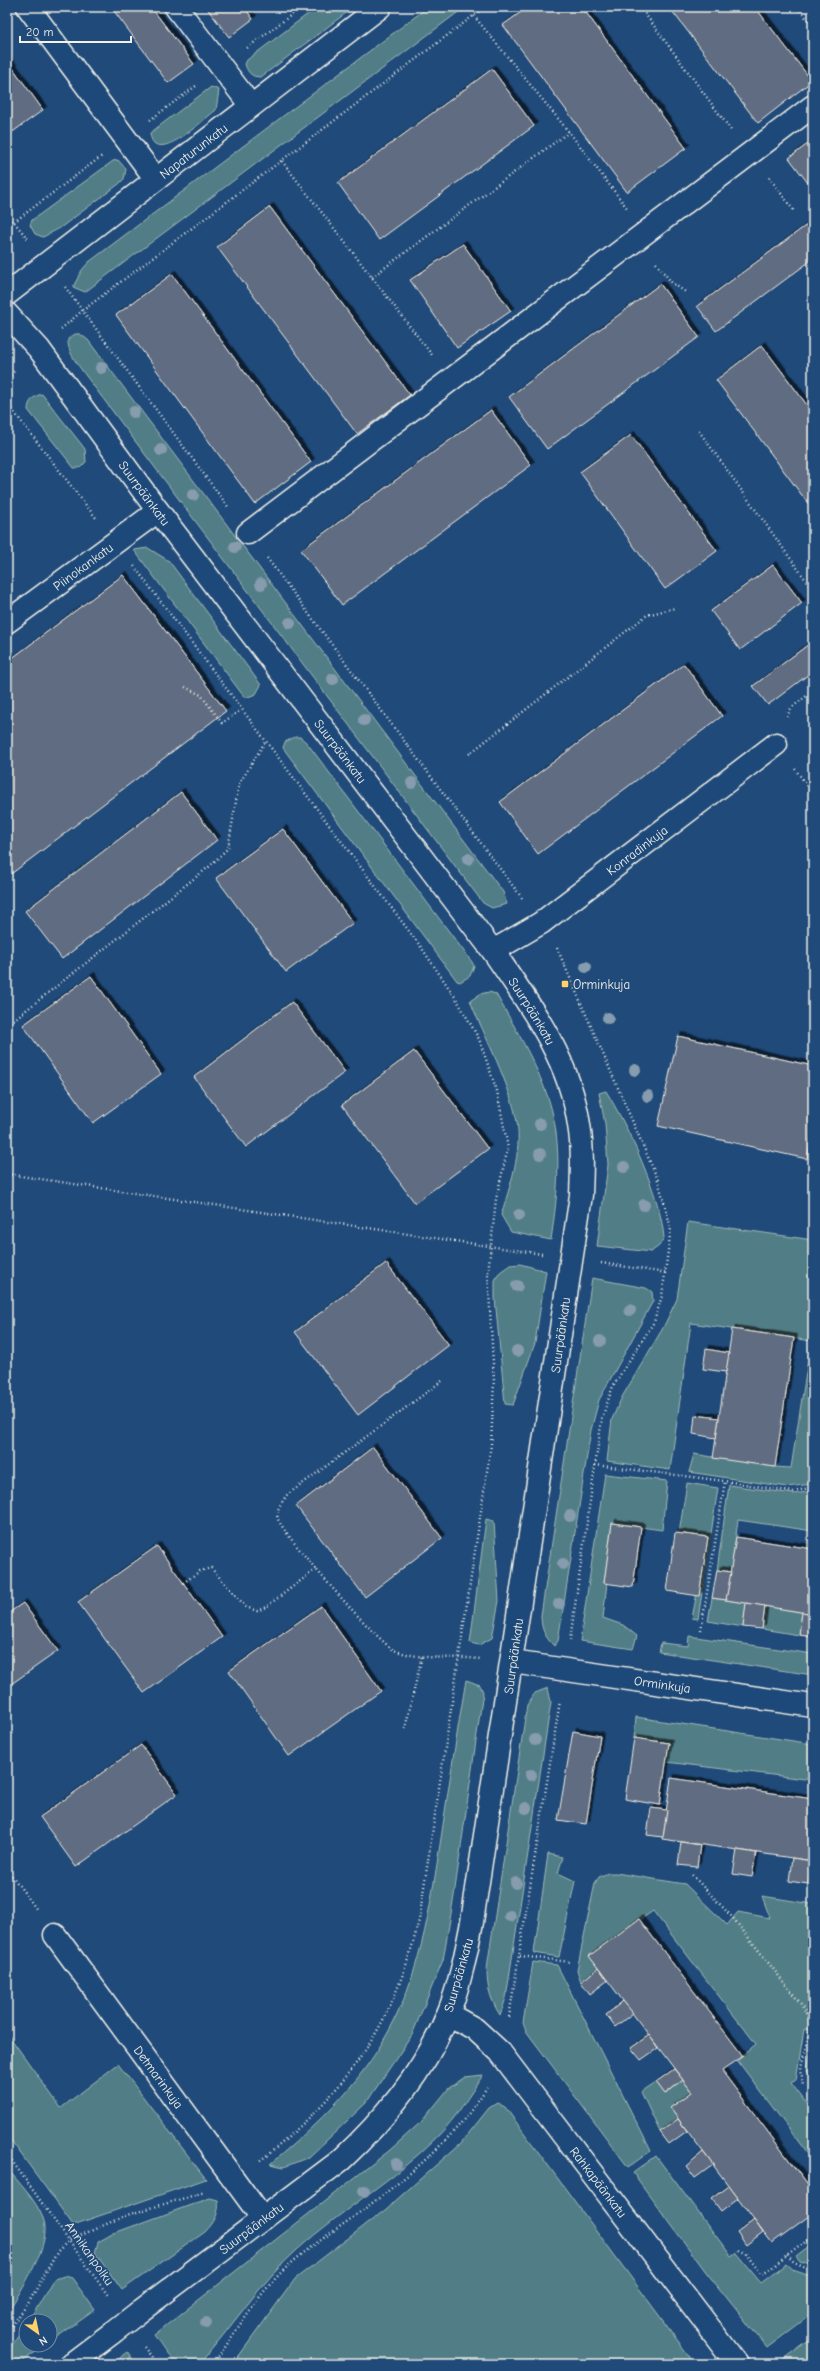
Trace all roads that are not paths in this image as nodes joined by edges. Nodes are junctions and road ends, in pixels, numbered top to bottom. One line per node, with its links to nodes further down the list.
1 (28, 7): 6 (street)
2 (176, 7): 4 (street)
3 (380, 7): 4 (street, Napaturunkatu)
4 (251, 106): 6 (street, Napaturunkatu)
5 (813, 106): 10 (street)
6 (156, 178): 7 (street, Napaturunkatu)
7 (7, 294)
8 (7, 314): 9 (street, Suurpäänkatu)
9 (158, 511): 11 (street, Piinokankatu); 13 (street, Suurpäänkatu)
10 (248, 533)
11 (7, 622)
12 (776, 744): 13 (street, Konradinkuja)
13 (493, 950): 14 (street, Suurpäänkatu)
14 (512, 1662): 15 (street, Orminkuja); 17 (street, Suurpäänkatu)
15 (813, 1706)
16 (55, 1935): 18 (street, Detmarinkuja)
17 (448, 2014): 18 (street, Suurpäänkatu); 20 (street, Rahkapäänkatu)
18 (263, 2219): 19 (street, Suurpäänkatu, bridge)
19 (71, 2364)
20 (737, 2364)

